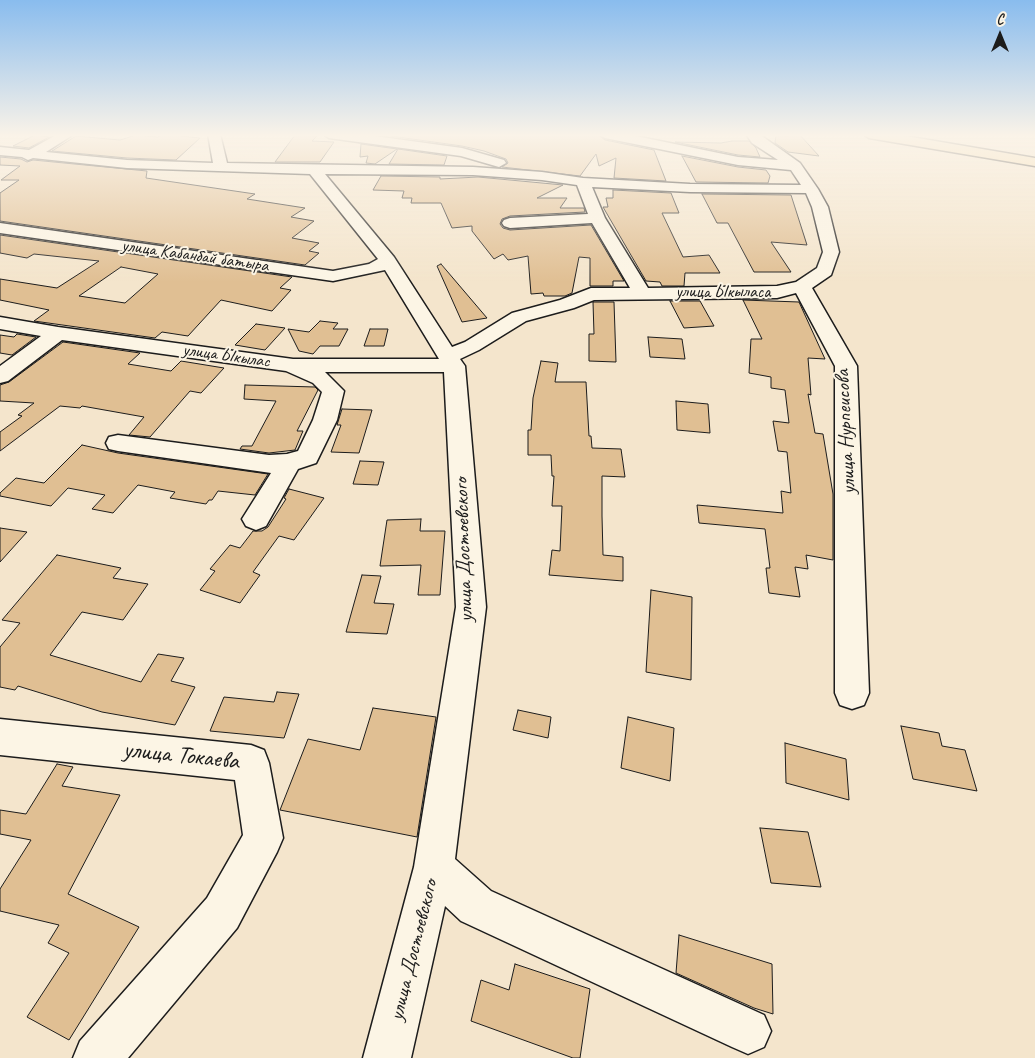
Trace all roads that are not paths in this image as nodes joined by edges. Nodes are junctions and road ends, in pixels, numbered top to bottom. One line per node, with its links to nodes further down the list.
1 (325, 183): 9 (street, улица Достоевского)
2 (584, 183): 6 (street)
3 (607, 183): 5 (street)
4 (807, 183): 5 (street)
5 (811, 189): 10 (street)
6 (597, 218): 7 (street); 11 (street)
7 (510, 223)
8 (0, 228): 9 (street, улица Кабанбай батыра)
9 (388, 261): 14 (street, улица Достоевского)
10 (802, 286): 11 (street, улица Ыкыласа); 20 (street, улица Нурпеисова)
11 (642, 293): 14 (street)
12 (0, 322): 13 (street, улица Ыкылас)
13 (58, 333): 15 (street, улица Ыкылас); 16 (street)
14 (451, 361): 15 (street, улица Ыкылас); 22 (street, улица Достоевского)
15 (293, 365): 18 (street)
16 (0, 376)
17 (118, 443): 18 (street)
18 (287, 463): 19 (street)
19 (256, 519)
20 (852, 693)
21 (0, 737): 24 (street, улица Токаева)
22 (434, 867): 23 (street); 25 (street, улица Достоевского)
23 (748, 1031)
24 (97, 1058)
25 (387, 1058)

